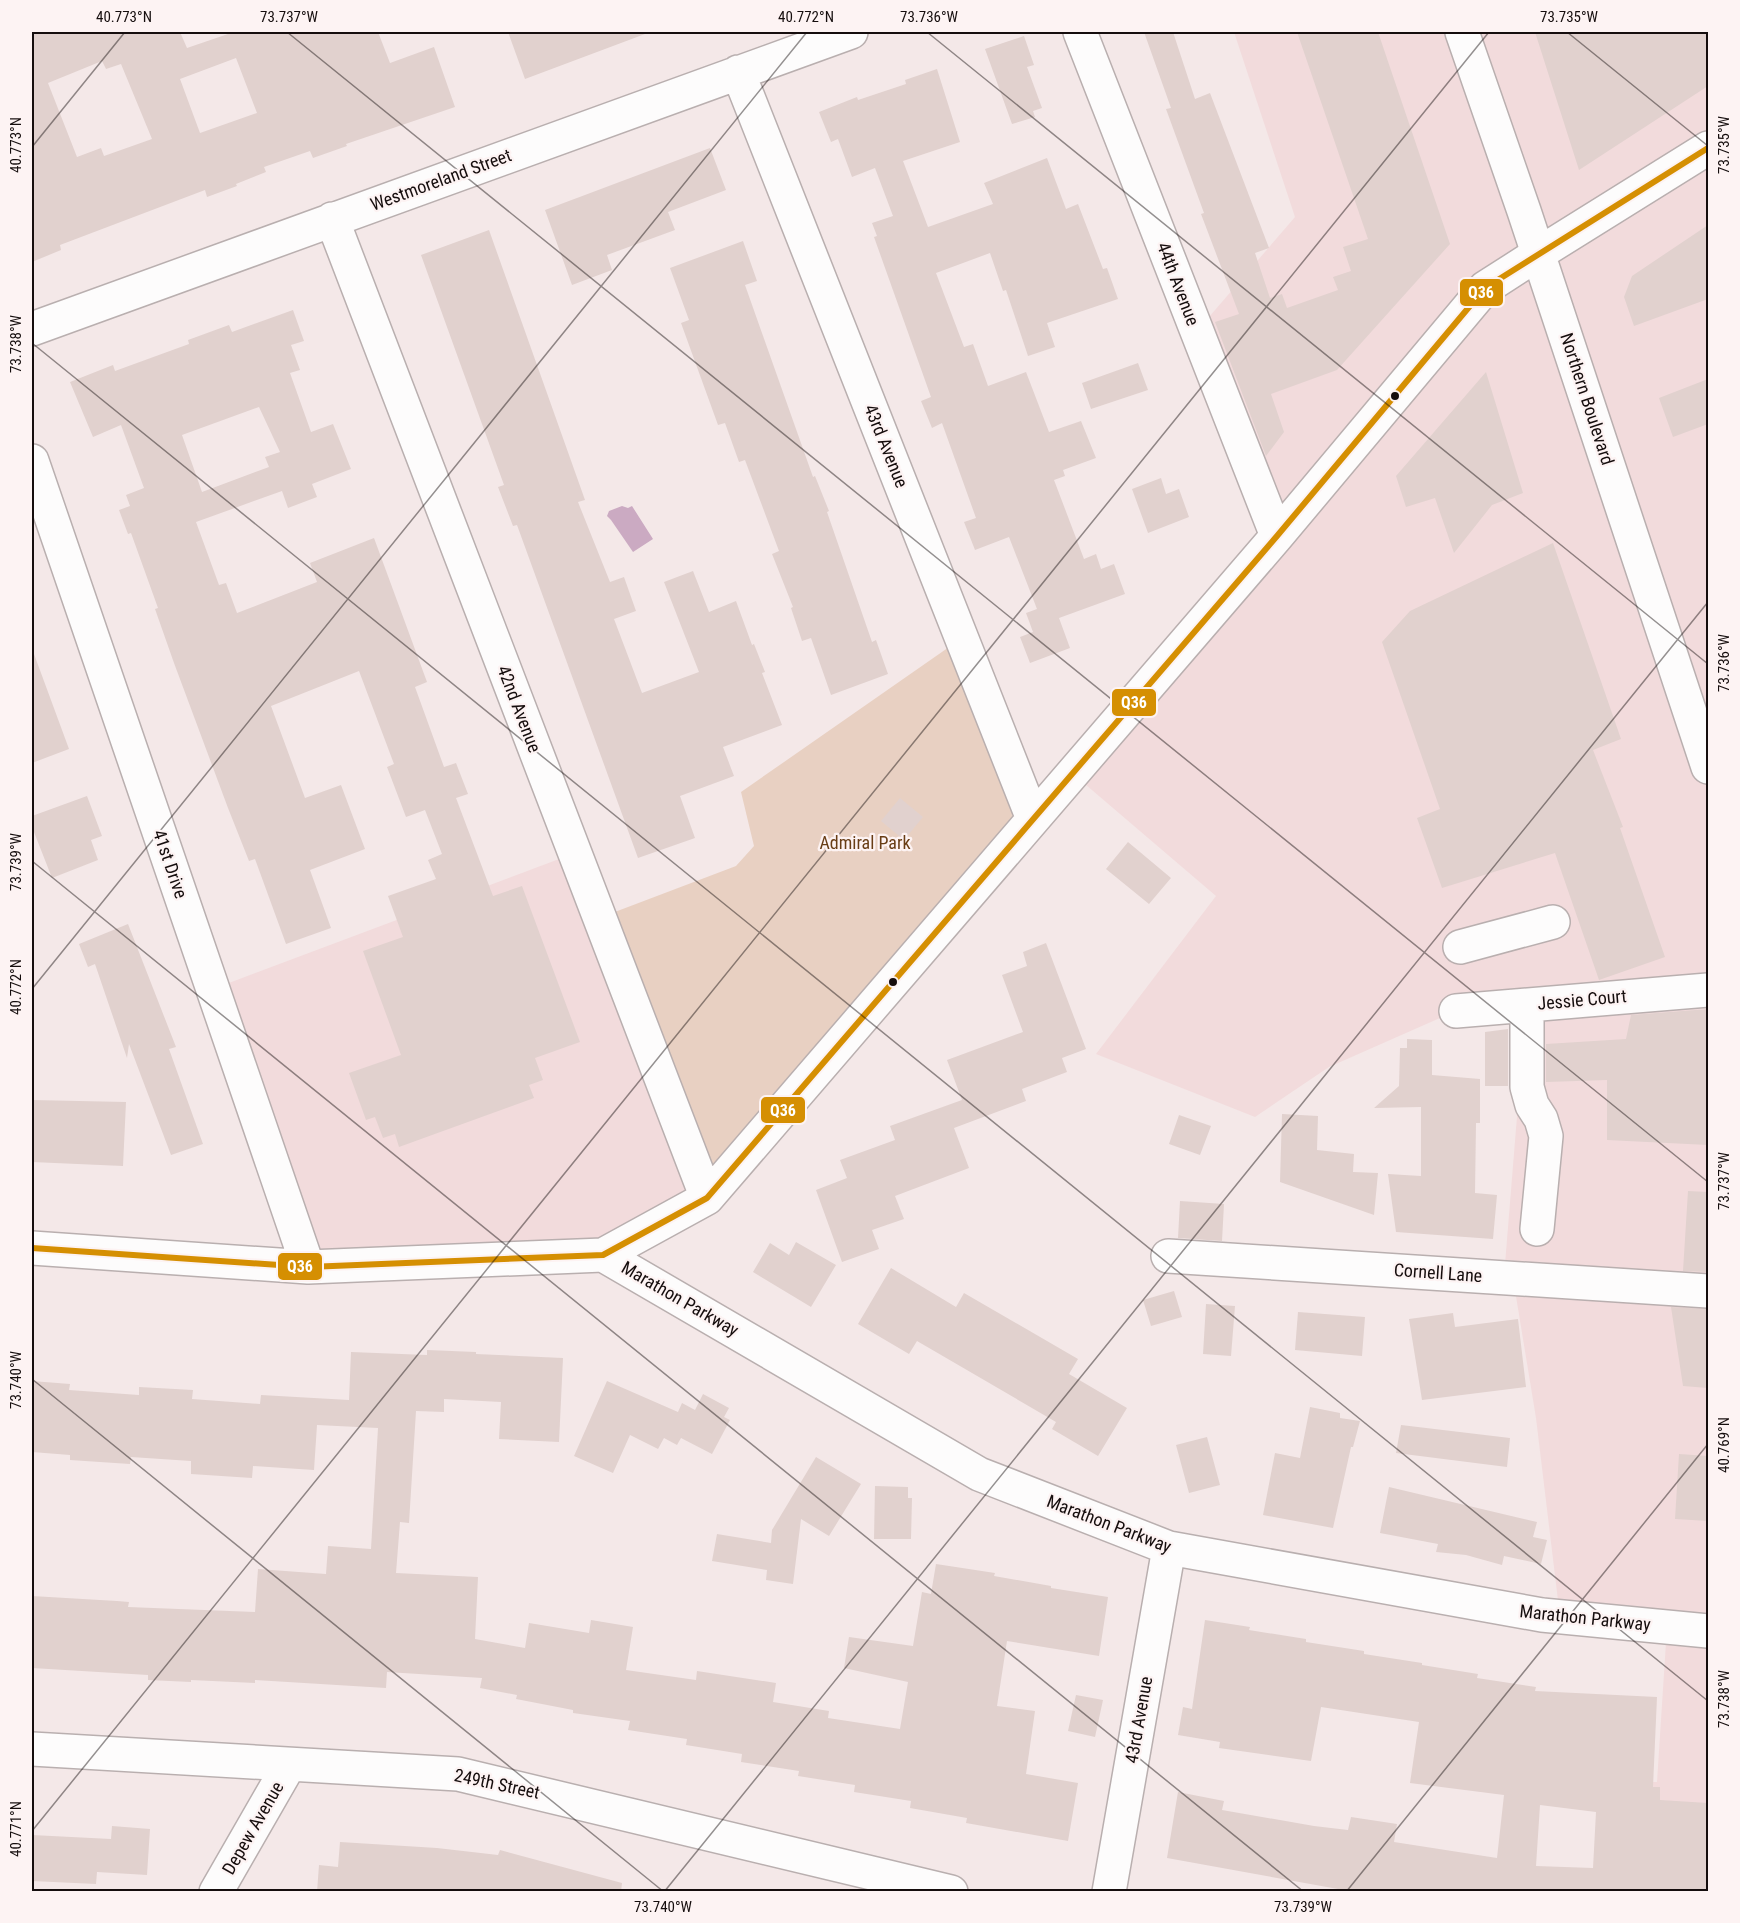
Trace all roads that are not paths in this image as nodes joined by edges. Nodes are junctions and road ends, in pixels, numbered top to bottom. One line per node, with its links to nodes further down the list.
1 (851, 32): 4 (street, Westmoreland Street)
2 (1080, 32): 10 (street, 44th Avenue)
3 (1462, 32): 7 (street, Northern Boulevard)
4 (738, 72): 6 (street, Westmoreland Street); 12 (street, 43rd Avenue)
5 (1708, 148): 7 (street)
6 (332, 219): 8 (street, Westmoreland Street); 18 (street, 42nd Avenue)
7 (1538, 254): 10 (street); 11 (street, Northern Boulevard)
8 (32, 329)
9 (32, 461): 23 (street, 41st Drive)
10 (1277, 536): 12 (street)
11 (1708, 767)
12 (1033, 819): 18 (street)
13 (1553, 922): 14 (street)
14 (1460, 947)
15 (1708, 990): 16 (street, Jessie Court)
16 (1527, 1005): 17 (street, Jessie Court); 19 (street)
17 (1456, 1011)
18 (707, 1198): 21 (street)
19 (1537, 1229)
20 (32, 1248): 23 (street)
21 (603, 1255): 23 (street); 25 (street, Marathon Parkway)
22 (1168, 1256): 24 (street, Cornell Lane)
23 (308, 1267)
24 (1708, 1291)
25 (1169, 1548): 26 (street, Marathon Parkway); 31 (street, 43rd Avenue)
26 (1708, 1631)
27 (32, 1749): 28 (street, 249th Street)
28 (289, 1765): 29 (street, Depew Avenue); 30 (street, 249th Street)
29 (216, 1892)
30 (951, 1892)
31 (1109, 1892)

